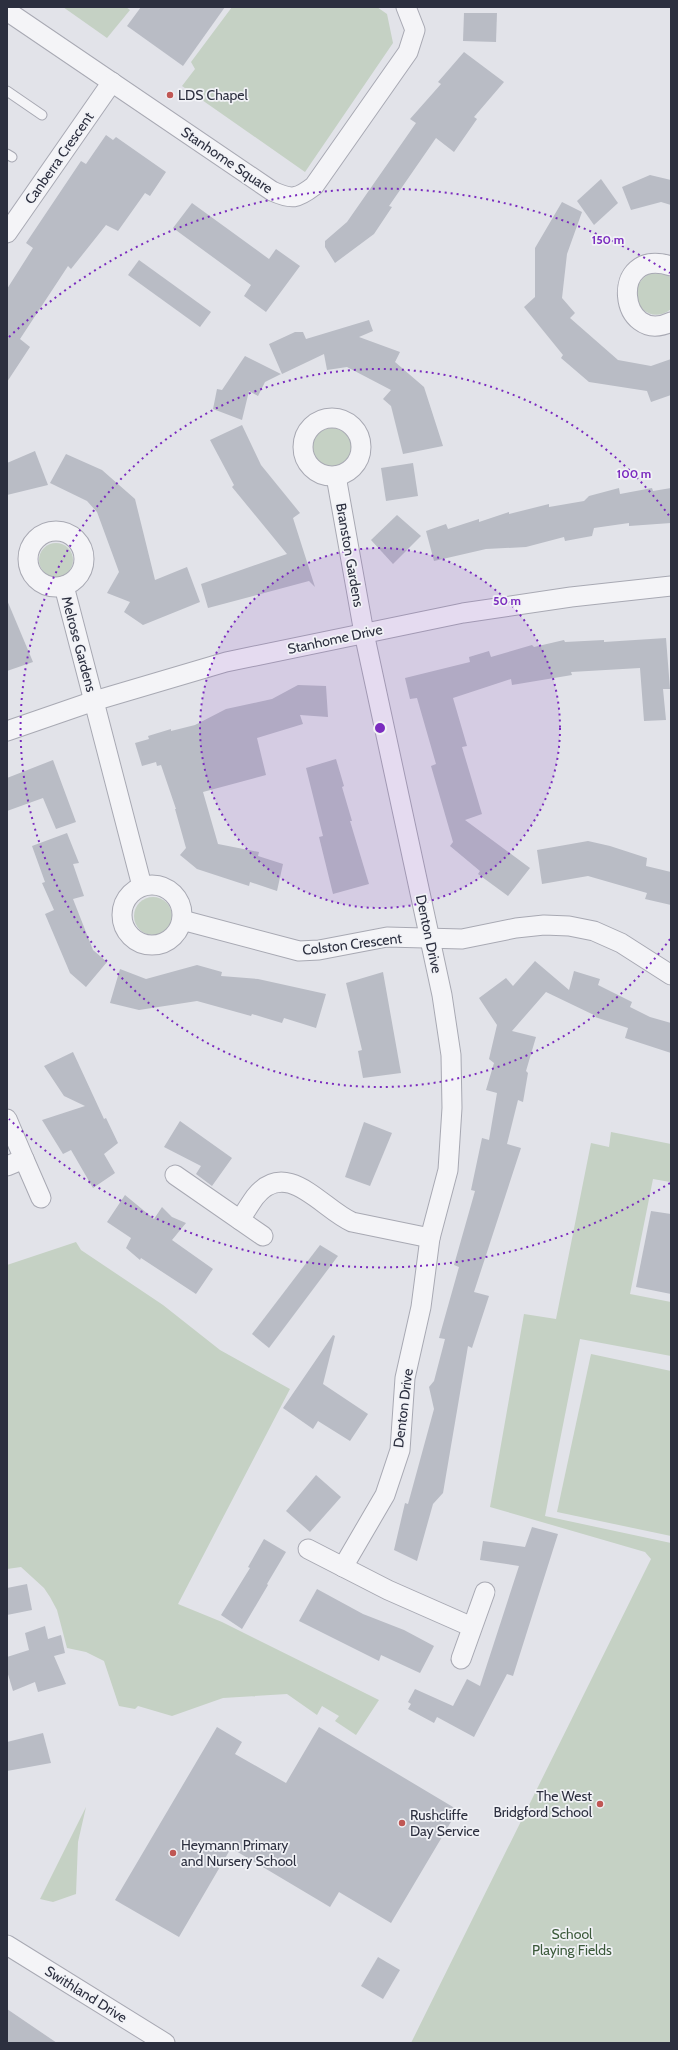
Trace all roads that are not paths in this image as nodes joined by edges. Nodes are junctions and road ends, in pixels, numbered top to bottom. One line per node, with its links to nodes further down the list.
1 (406, 7): 3 (street, Stanhome Square)
2 (7, 11): 3 (street, Stanhome Square)
3 (112, 82): 6 (street, Canberra Crescent)
4 (7, 91): 5 (lane)
5 (42, 114)
6 (7, 233)
7 (671, 266): 8 (street)
8 (671, 322)
9 (336, 476): 12 (street, Branston Gardens)
10 (64, 586): 13 (street, Melrose Gardens)
11 (671, 586): 12 (street, Stanhome Drive)
12 (364, 633): 13 (street, Stanhome Drive); 17 (street, Denton Drive)
13 (94, 701): 14 (street, Stanhome Drive); 15 (street)
14 (7, 732)
15 (142, 886): 16 (street); 16 (street)
16 (182, 920): 17 (street, Colston Crescent)
17 (430, 938): 18 (street, Colston Crescent); 25 (street, Denton Drive)
18 (671, 975)
19 (7, 1119): 20 (street)
20 (15, 1162): 22 (street)
21 (175, 1175): 23 (street)
22 (40, 1198)
23 (240, 1220): 24 (street); 25 (street)
24 (263, 1236)
25 (430, 1238): 27 (street, Denton Drive)
26 (308, 1549): 27 (street)
27 (343, 1567): 29 (street)
28 (485, 1592): 29 (street)
29 (472, 1627): 30 (street)
30 (461, 1659)
31 (7, 1945): 32 (street, Swithland Drive)
32 (165, 2043)

